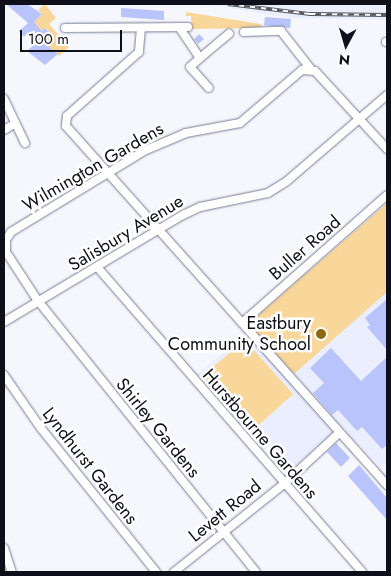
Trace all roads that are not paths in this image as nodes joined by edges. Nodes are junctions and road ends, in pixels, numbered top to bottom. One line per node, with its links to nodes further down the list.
1 (179, 27): 2 (street); 4 (street); 7 (street)
2 (188, 27)
3 (65, 28): 4 (street)
4 (141, 28): 17 (street)
5 (244, 32): 8 (street)
6 (229, 34): 7 (street)
7 (200, 58): 9 (street)
8 (310, 68): 12 (street); 17 (street, Wilmington Gardens)
9 (209, 88)
10 (387, 96): 12 (street, Salisbury Avenue)
11 (4, 99): 13 (street)
12 (359, 119): 16 (street); 19 (street, Salisbury Avenue)
13 (14, 124): 14 (street); 15 (street)
14 (4, 130)
15 (25, 143)
16 (387, 149)
17 (107, 174): 19 (street); 21 (street, Wilmington Gardens)
18 (387, 195): 23 (street, Buller Road)
19 (157, 230): 20 (street, Salisbury Avenue); 23 (street)
20 (98, 268): 21 (street, Salisbury Avenue); 28 (street, Hurstbourne Gardens)
21 (38, 301): 22 (street, Salisbury Avenue); 30 (street, Shirley Gardens)
22 (4, 322)
23 (242, 323): 25 (street)
24 (4, 375): 33 (street, Lyndhurst Gardens)
25 (339, 433): 27 (street); 28 (street, Levett Road)
26 (387, 471): 27 (street)
27 (380, 477): 29 (street)
28 (284, 484): 30 (street, Levett Road); 36 (street, Hurstbourne Gardens)
29 (387, 484)
30 (223, 532): 34 (street, Levett Road); 35 (street, Shirley Gardens)
31 (4, 548): 32 (street)
32 (12, 572)
33 (156, 572)
34 (174, 572)
35 (256, 572)
36 (362, 572)

